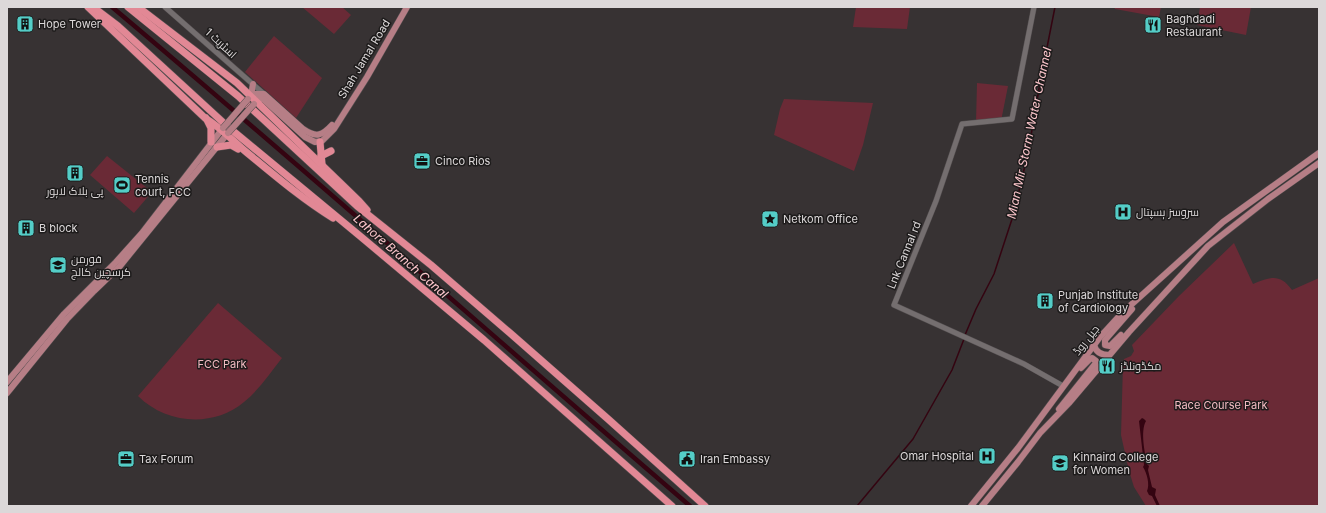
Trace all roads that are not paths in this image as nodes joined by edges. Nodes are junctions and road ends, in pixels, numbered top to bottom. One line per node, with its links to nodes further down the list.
1 (88, 7): 11 (highway)
2 (93, 7): 24 (highway)
3 (128, 7): 23 (highway)
4 (138, 7): 10 (highway)
5 (165, 7): 8 (street, اسٹریٹ 1)
6 (407, 7): 12 (main road, Shah Jamal Road)
7 (1034, 7): 30 (street, Lnk Cannal rd)
8 (253, 84): 9 (street, اسٹریٹ 1); 10 (main road)
9 (264, 94): 10 (main road); 12 (main road)
10 (252, 100): 13 (main road, bridge); 15 (main road); 22 (highway)
11 (205, 118): 13 (highway); 14 (highway)
12 (338, 121): 15 (main road, Shah Jamal Road)
13 (225, 131): 14 (main road); 16 (main road); 17 (highway)
14 (211, 142): 29 (main road)
15 (320, 142): 20 (highway)
16 (217, 147): 17 (highway); 31 (main road)
17 (244, 150): 24 (highway)
18 (331, 151): 20 (highway)
19 (1319, 153): 25 (main road, جیل روڈ)
20 (321, 156): 22 (highway)
21 (1319, 163): 26 (main road)
22 (322, 164): 23 (highway)
23 (375, 220): 34 (highway)
24 (360, 236): 33 (highway)
25 (1144, 294): 26 (main road); 27 (main road, جیل روڈ)
26 (1149, 310): 28 (main road)
27 (1094, 345): 28 (main road); 30 (main road, جیل روڈ)
28 (1109, 355): 32 (main road)
29 (7, 382)
30 (1063, 386): 32 (main road); 35 (main road, جیل روڈ)
31 (7, 393)
32 (1040, 433): 36 (main road)
33 (672, 506)
34 (704, 506)
35 (971, 506)
36 (982, 506)

